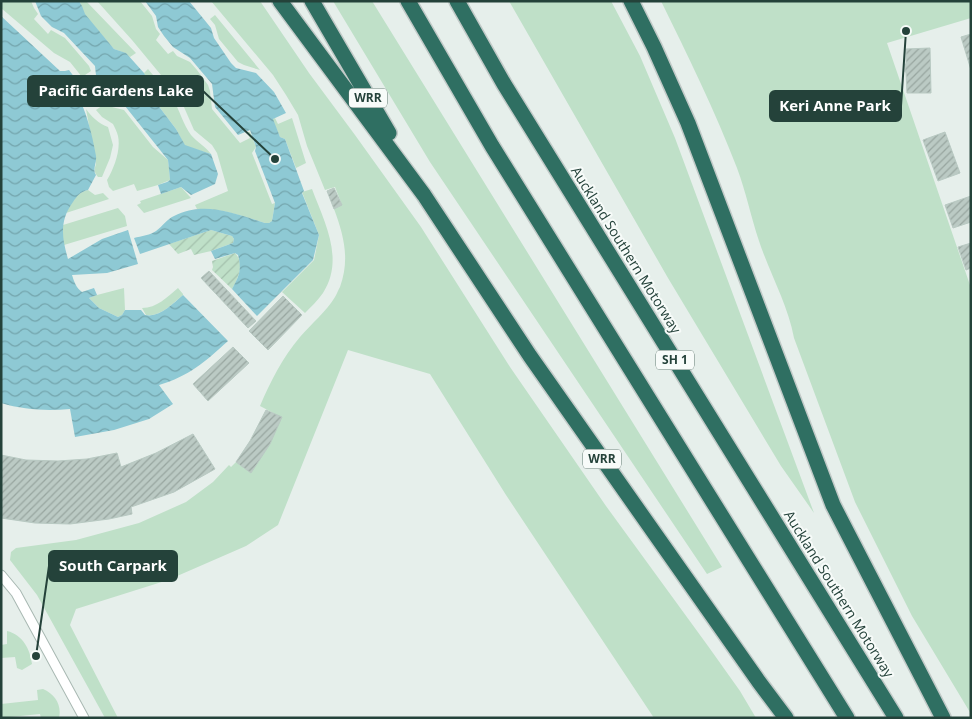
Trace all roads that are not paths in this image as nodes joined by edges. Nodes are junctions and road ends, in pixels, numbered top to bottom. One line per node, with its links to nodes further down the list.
1 (280, 1): 6 (highway)
2 (312, 1): 6 (highway, WRR)
3 (408, 1): 10 (highway)
4 (458, 1): 11 (highway, Auckland Southern Motorway / SH 1)
5 (631, 1): 12 (highway)
6 (424, 195): 9 (highway, WRR)
7 (1, 575): 8 (lane)
8 (84, 718)
9 (786, 718)
10 (846, 718)
11 (896, 718)
12 (943, 718)

